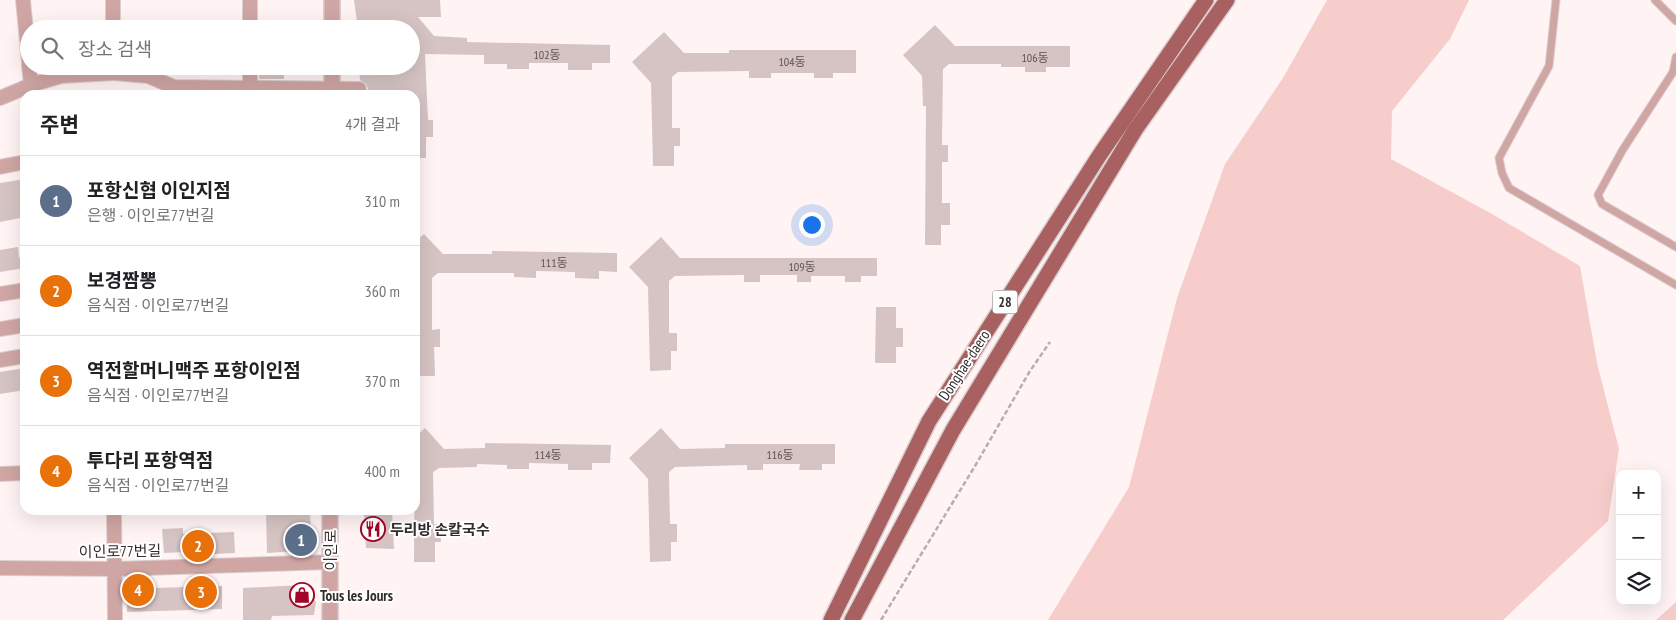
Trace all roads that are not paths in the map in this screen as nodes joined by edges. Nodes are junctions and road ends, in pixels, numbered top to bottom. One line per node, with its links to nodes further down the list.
1 (23, 0): 9 (street)
2 (113, 0): 10 (street)
3 (250, 0): 11 (street)
4 (332, 0): 12 (street)
5 (1206, 0): 47 (main road, Donghae-daero / 28)
6 (1227, 0): 48 (main road)
7 (1556, 0): 31 (lane)
8 (1655, 0): 13 (lane)
9 (25, 20)
10 (113, 20)
11 (250, 20)
12 (332, 20)
13 (1676, 21)
14 (1676, 57): 30 (lane)
15 (30, 75): 22 (street)
16 (70, 75): 22 (street)
17 (142, 75): 20 (street)
18 (250, 75): 20 (street)
19 (332, 75): 24 (street)
20 (250, 88): 23 (street)
21 (359, 89): 25 (street)
22 (33, 90)
23 (291, 90)
24 (332, 90)
25 (350, 90)
26 (20, 93): 27 (street)
27 (0, 98)
28 (20, 163): 29 (street)
29 (0, 167)
30 (1676, 247)
31 (1676, 285)
32 (20, 291): 33 (street)
33 (0, 294)
34 (20, 326): 35 (street)
35 (0, 329)
36 (20, 357): 37 (street)
37 (0, 360)
38 (0, 474): 39 (street)
39 (20, 474)
40 (114, 515): 44 (street)
41 (330, 515): 42 (street, 이인로)
42 (330, 562): 44 (street, 이인로77번길); 46 (street, 이인로)
43 (0, 568): 44 (street, 이인로77번길)
44 (115, 568): 45 (street)
45 (114, 620)
46 (330, 620)
47 (831, 620)
48 (852, 620)

